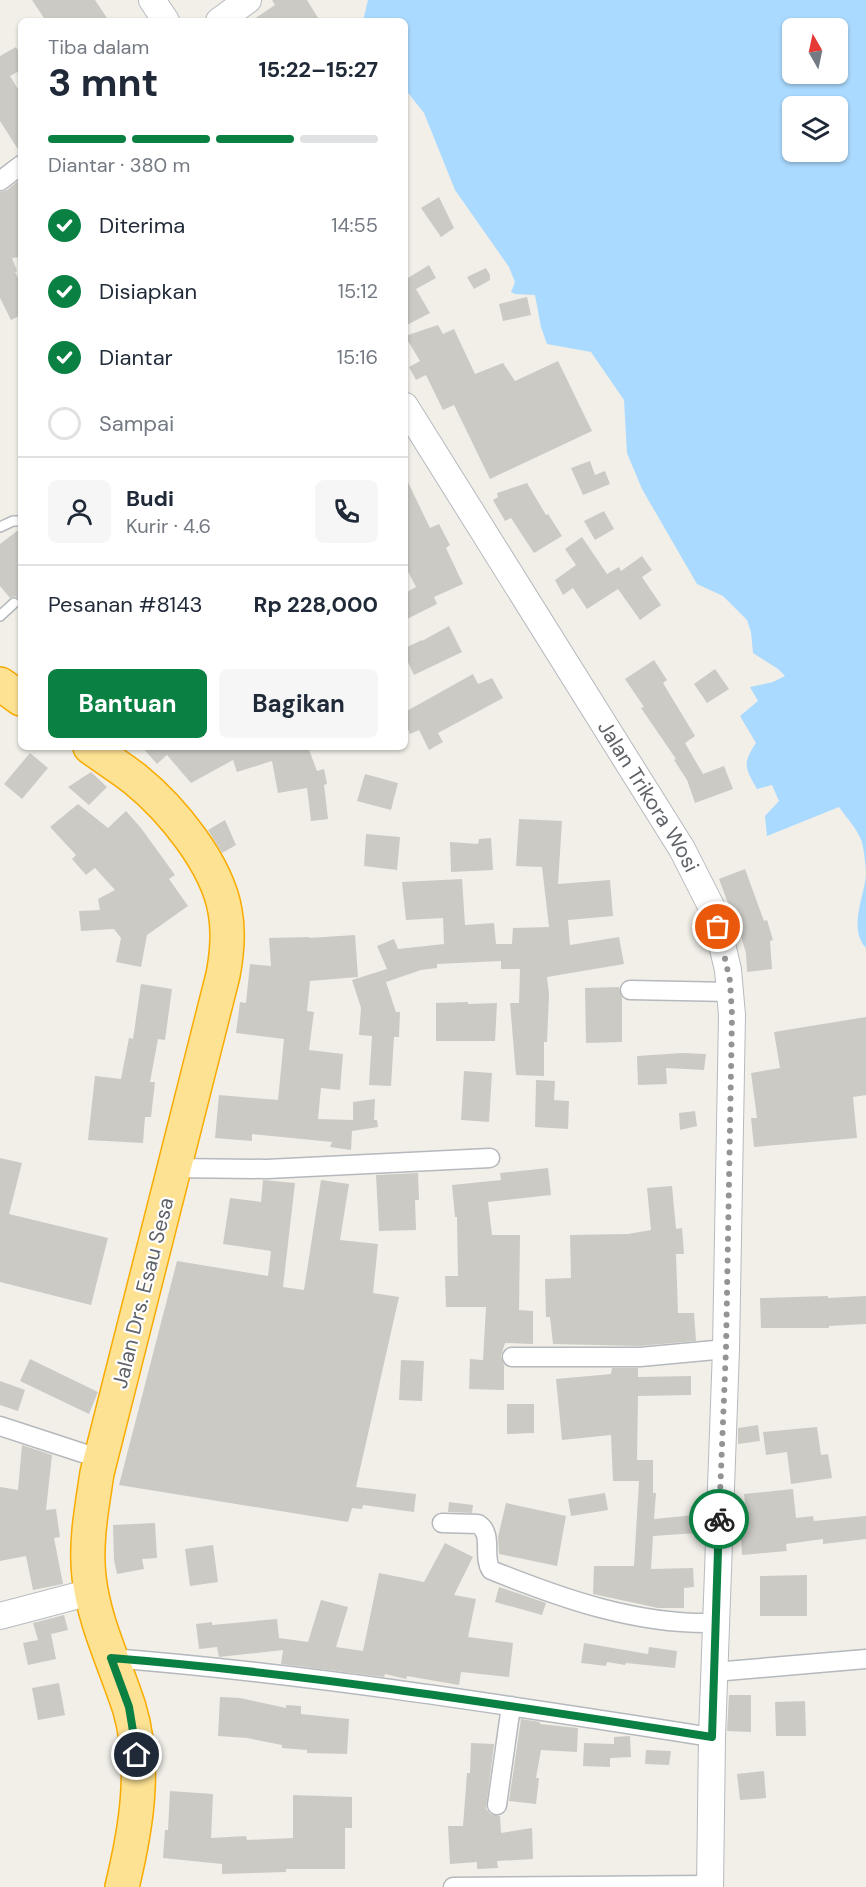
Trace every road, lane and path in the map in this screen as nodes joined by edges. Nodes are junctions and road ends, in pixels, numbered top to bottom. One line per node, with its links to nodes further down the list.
1 (152, 0): 3 (street)
2 (248, 0): 4 (street)
3 (164, 18)
4 (223, 18)
5 (18, 167): 6 (street)
6 (0, 181)
7 (408, 411): 16 (street, Jalan Trikora Wosi)
8 (18, 521): 9 (lane)
9 (0, 527)
10 (14, 603): 11 (lane)
11 (0, 616)
12 (0, 684): 13 (highway)
13 (18, 697)
14 (94, 750): 18 (highway, Jalan Drs. Esau Sesa)
15 (630, 990): 16 (street)
16 (731, 992): 19 (street, Jalan Trikora Wosi)
17 (490, 1158): 18 (street)
18 (173, 1168): 22 (highway, Jalan Drs. Esau Sesa)
19 (726, 1349): 20 (street); 26 (street, Jalan Trikora Wosi)
20 (512, 1357)
21 (0, 1426): 22 (street)
22 (100, 1459): 24 (highway, Jalan Drs. Esau Sesa)
23 (442, 1523): 26 (street)
24 (91, 1592): 25 (street); 27 (highway, Jalan Drs. Esau Sesa)
25 (0, 1616)
26 (715, 1623): 29 (street, Jalan Trikora Wosi)
27 (111, 1658): 30 (street); 34 (highway, Jalan Drs. Esau Sesa)
28 (866, 1659): 29 (street)
29 (714, 1672): 31 (street, Jalan Trikora Wosi)
30 (511, 1706): 31 (street); 32 (street)
31 (712, 1737): 33 (street, Jalan Trikora Wosi)
32 (497, 1805)
33 (710, 1886): 35 (street)
34 (122, 1887)
35 (453, 1887)

